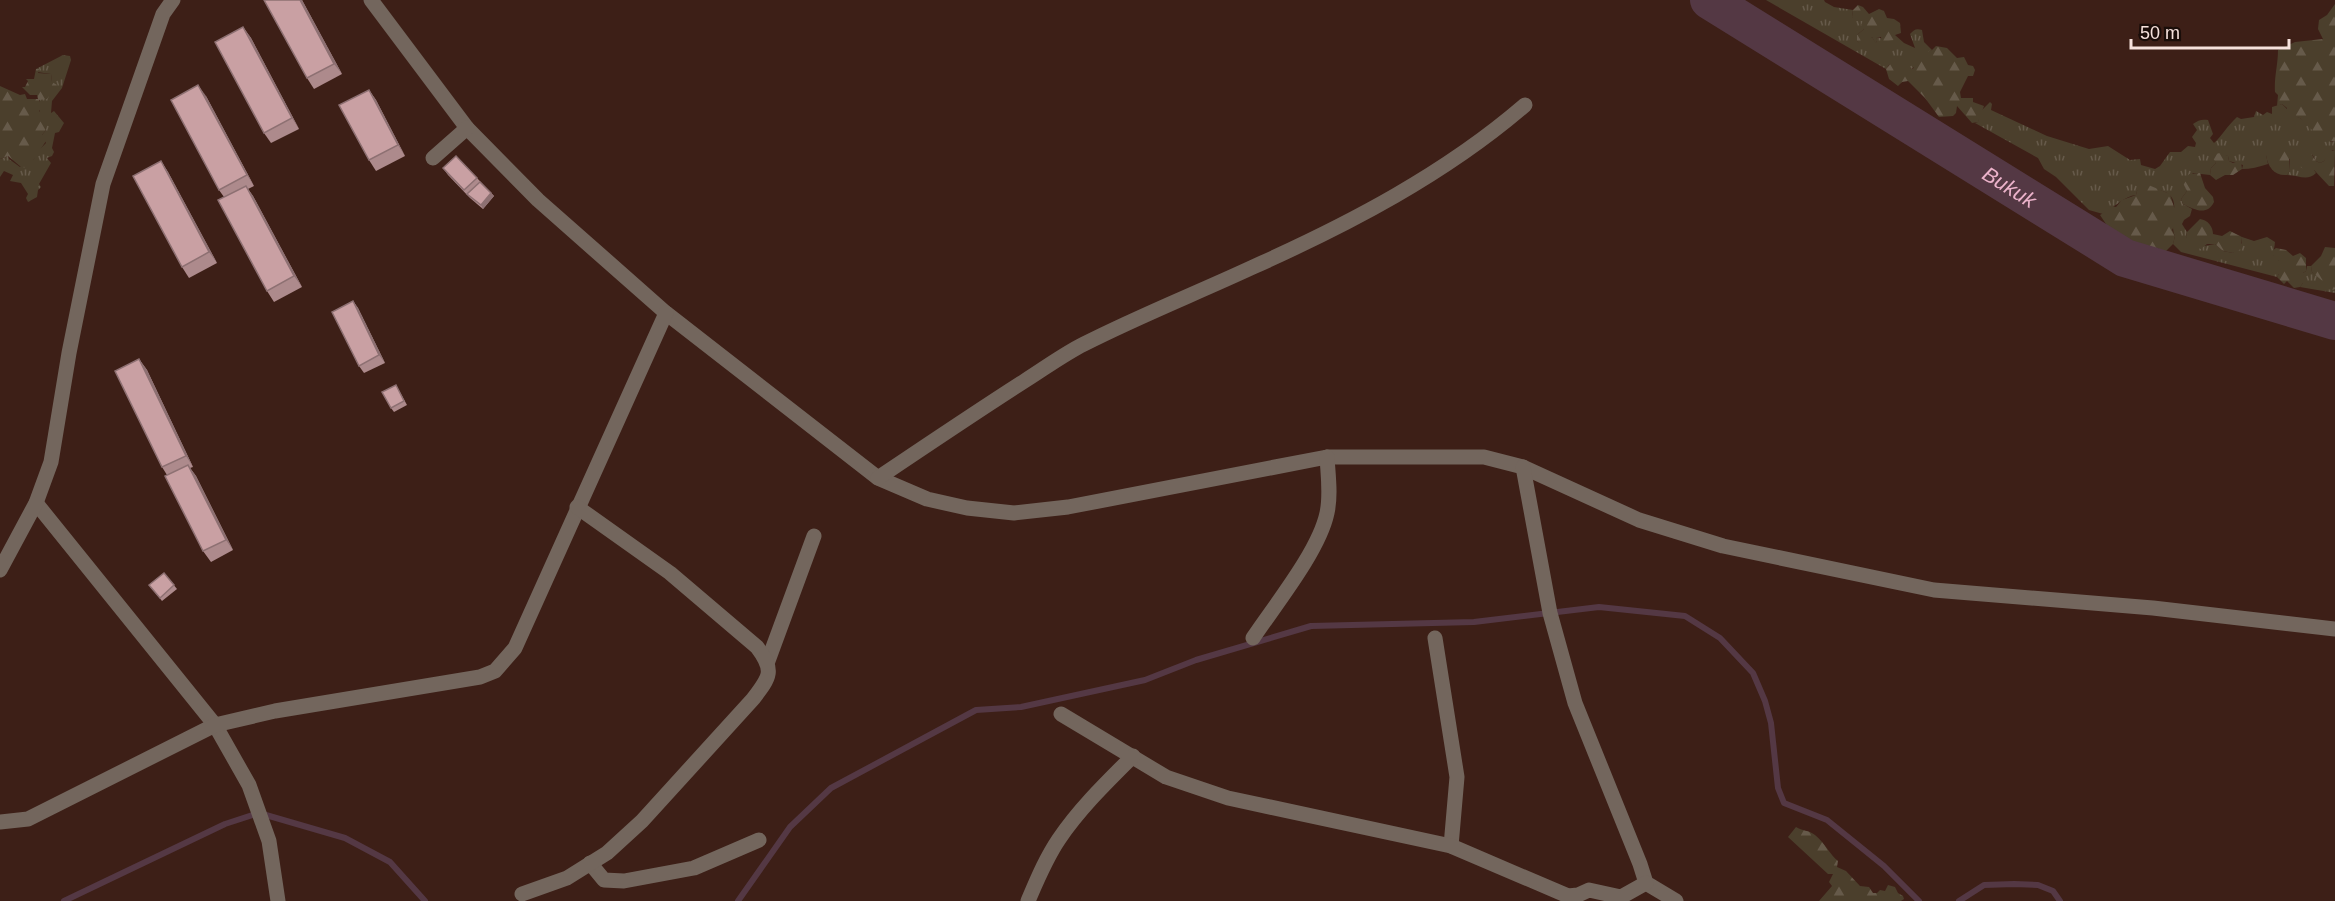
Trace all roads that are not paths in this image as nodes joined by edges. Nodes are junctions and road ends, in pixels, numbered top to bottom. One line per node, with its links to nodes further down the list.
1 (173, 0): 3 (street)
2 (371, 0): 5 (street)
3 (160, 7): 11 (street)
4 (1525, 105): 10 (street)
5 (467, 128): 6 (street); 7 (street)
6 (433, 158)
7 (666, 313): 10 (street); 12 (street)
8 (1328, 457): 9 (street); 10 (street); 16 (street)
9 (1523, 467): 15 (street); 26 (street)
10 (878, 478)
11 (36, 504): 14 (street); 20 (street)
12 (577, 507): 18 (street); 20 (street)
13 (814, 536): 18 (street)
14 (0, 570)
15 (2335, 629)
16 (1253, 638)
17 (1435, 638): 24 (street)
18 (768, 661): 25 (street)
19 (1061, 714): 21 (street)
20 (215, 725): 22 (street); 30 (street)
21 (1133, 756): 24 (street); 31 (street)
22 (0, 822)
23 (759, 840): 25 (street)
24 (1451, 846): 28 (street)
25 (590, 863): 27 (street)
26 (1646, 883): 29 (street); 32 (street)
27 (522, 894)
28 (1571, 898): 29 (street)
29 (1619, 899)
30 (278, 901)
31 (1028, 901)
32 (1676, 901)

